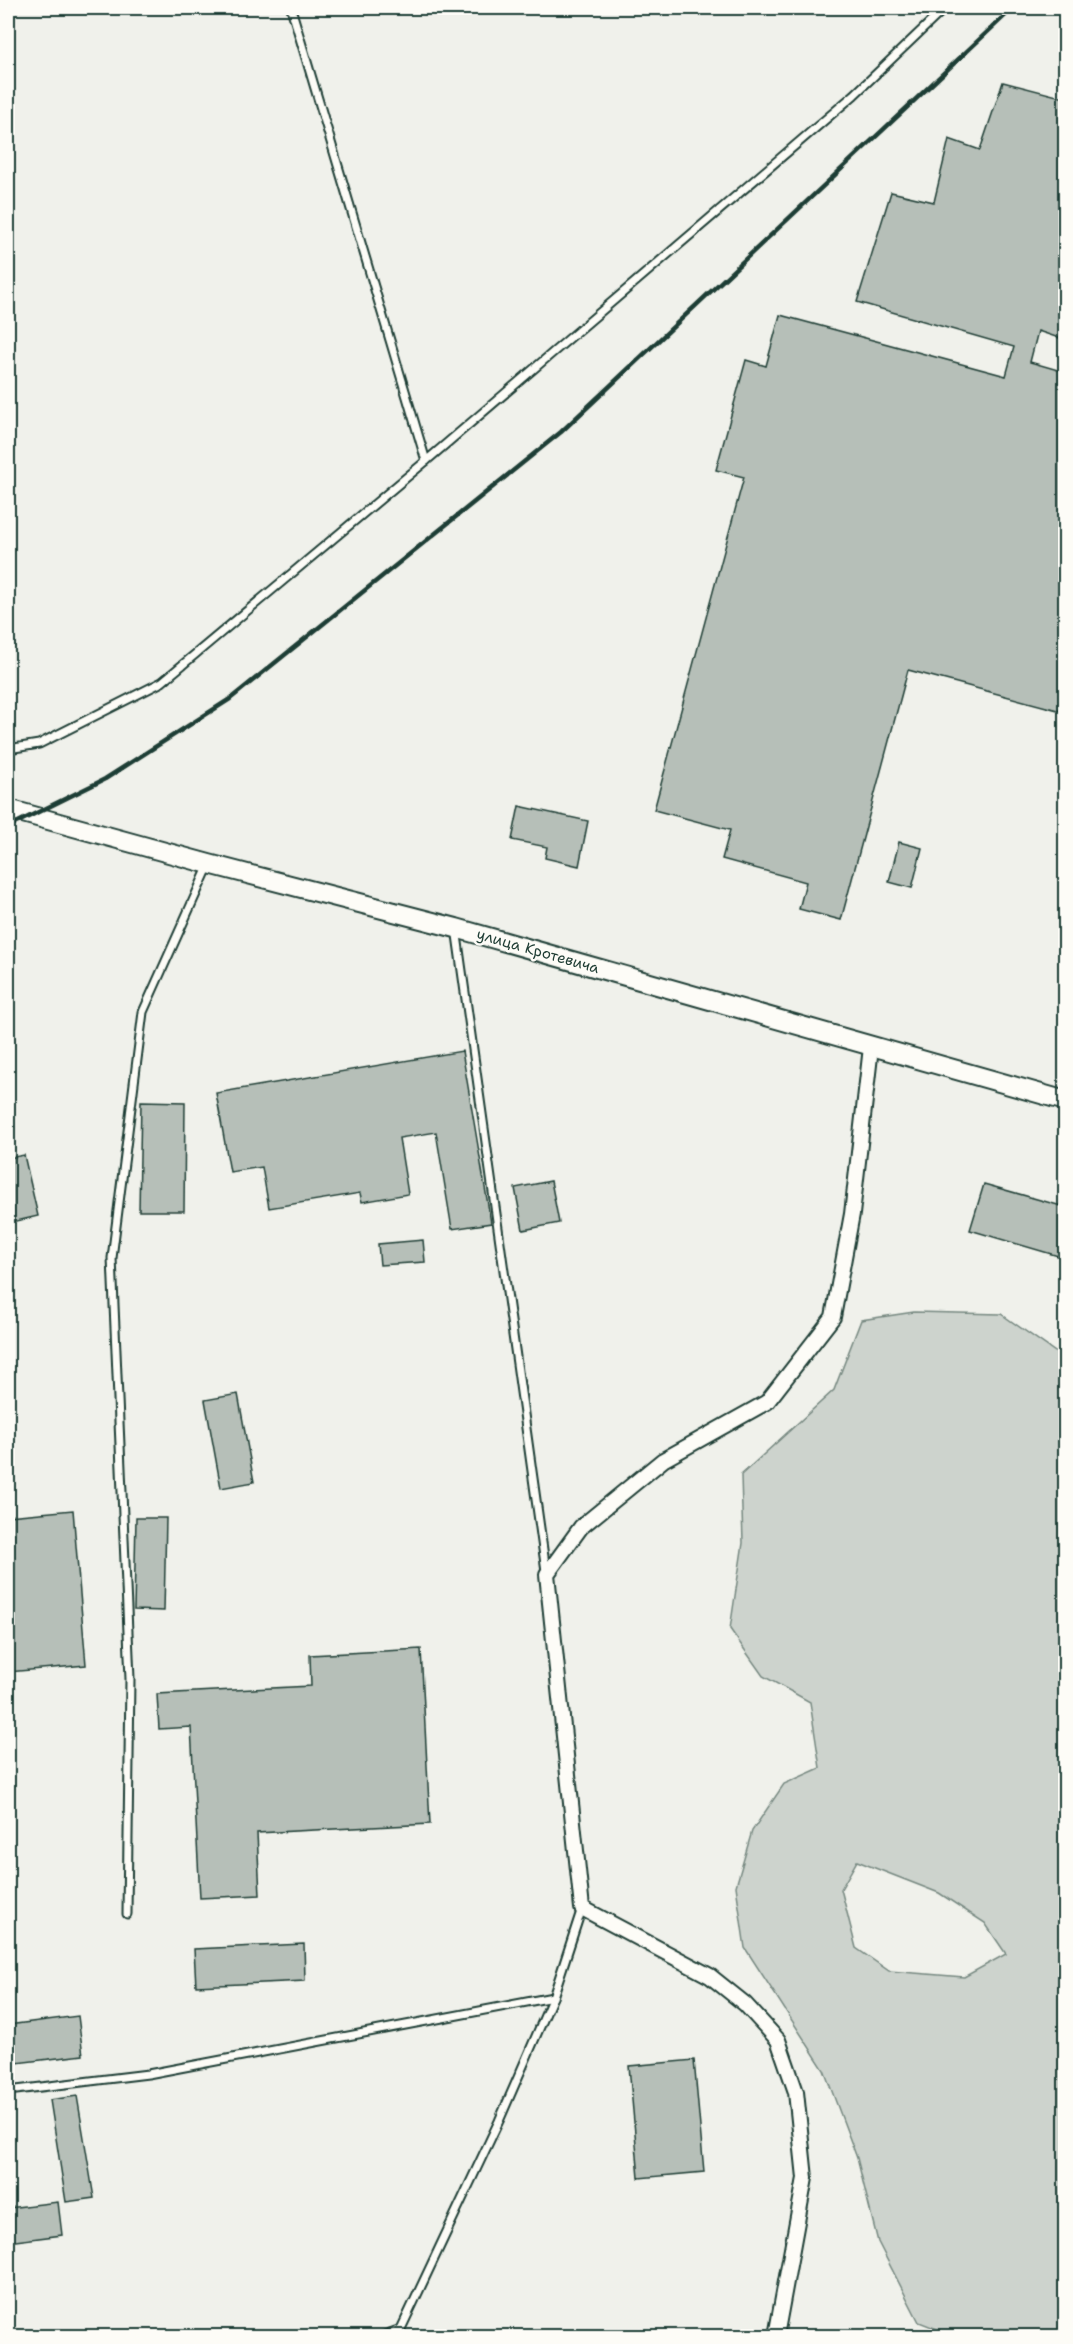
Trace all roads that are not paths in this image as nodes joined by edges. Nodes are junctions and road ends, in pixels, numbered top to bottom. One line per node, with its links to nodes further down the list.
1 (291, 8): 3 (lane)
2 (945, 8): 3 (lane)
3 (426, 461): 4 (lane)
4 (8, 749)
5 (8, 809): 6 (street, улица Кротевича)
6 (209, 864): 7 (street, улица Кротевича); 12 (lane)
7 (456, 928): 8 (street, улица Кротевича); 10 (lane)
8 (871, 1047): 9 (street, улица Кротевича); 10 (street)
9 (1065, 1101)
10 (547, 1574): 11 (street)
11 (582, 1908): 13 (lane); 16 (street)
12 (127, 1914)
13 (553, 1997): 14 (lane); 15 (lane)
14 (8, 2091)
15 (382, 2337)
16 (776, 2337)

